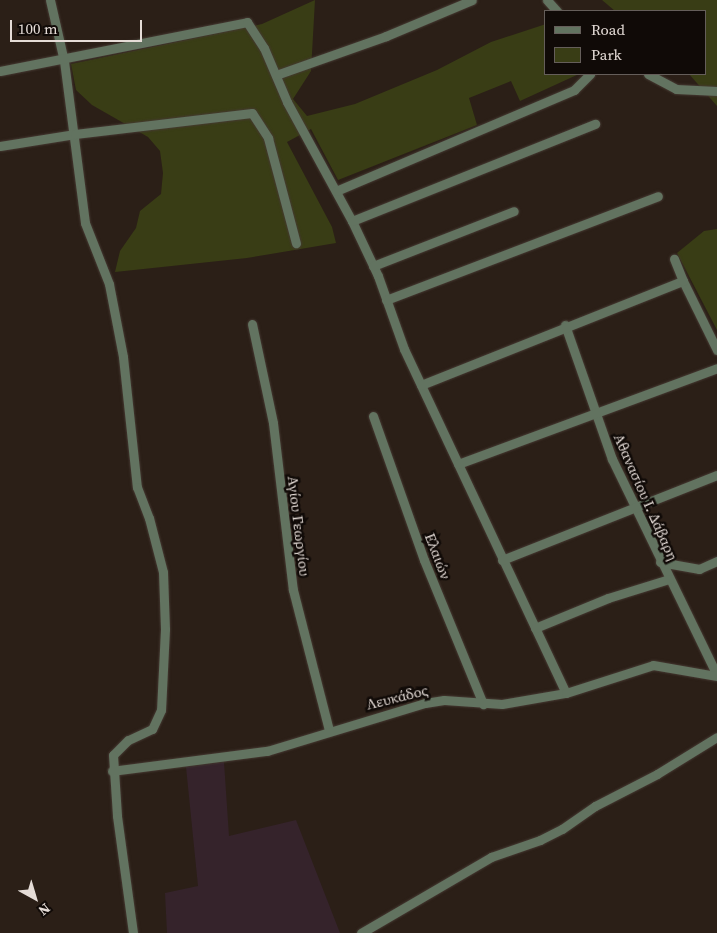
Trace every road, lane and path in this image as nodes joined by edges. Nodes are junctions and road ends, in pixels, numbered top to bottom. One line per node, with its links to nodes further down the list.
1 (50, 0): 3 (street)
2 (472, 0): 5 (street)
3 (64, 60): 4 (street); 5 (street); 10 (street)
4 (0, 71)
5 (276, 75): 12 (street)
6 (589, 75): 12 (street)
7 (650, 75): 8 (street)
8 (717, 91)
9 (595, 124): 15 (street)
10 (75, 134): 11 (street); 16 (street); 41 (street)
11 (0, 146)
12 (336, 191): 15 (street)
13 (658, 196): 20 (street)
14 (514, 212): 18 (street)
15 (352, 221): 18 (street)
16 (296, 242)
17 (674, 259): 19 (street)
18 (373, 266): 20 (street)
19 (683, 281): 22 (street); 23 (street)
20 (386, 300): 25 (street)
21 (252, 324): 39 (street, Αγίου Γεωργίου)
22 (565, 325): 25 (street); 26 (street, Αθανασίου Ι. Δάβαρη)
23 (717, 350)
24 (717, 368): 26 (street)
25 (421, 385): 28 (street)
26 (595, 414): 28 (street); 30 (street, Αθανασίου Ι. Δάβαρη)
27 (373, 416): 38 (street, Ελαιών)
28 (458, 464): 31 (street)
29 (717, 476): 30 (street)
30 (634, 506): 31 (street); 33 (street, Αθανασίου Ι. Δάβαρη)
31 (502, 560): 35 (street)
32 (717, 561): 33 (street)
33 (660, 562): 34 (street, Αθανασίου Ι. Δάβαρη)
34 (668, 580): 35 (street); 36 (street, Αθανασίου Ι. Δάβαρη)
35 (535, 628): 37 (street)
36 (717, 675): 37 (street, Λευκάδος)
37 (566, 693): 38 (street, Λευκάδος)
38 (483, 704): 39 (street, Λευκάδος)
39 (329, 730): 41 (street, Λευκάδος)
40 (717, 737): 43 (street)
41 (112, 771): 42 (street)
42 (133, 933)
43 (361, 933)

